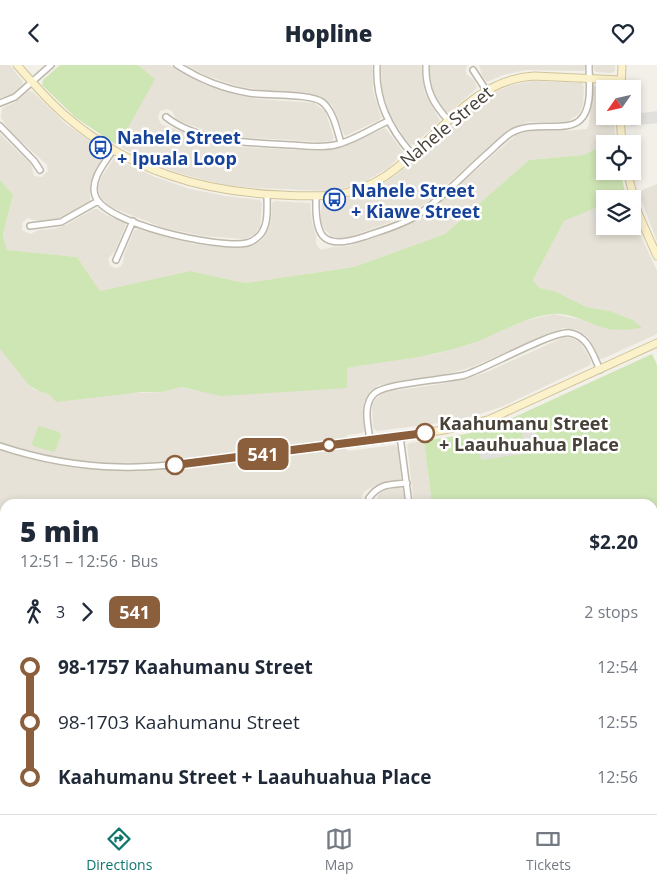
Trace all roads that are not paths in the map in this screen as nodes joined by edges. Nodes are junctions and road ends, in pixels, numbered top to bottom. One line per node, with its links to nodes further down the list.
1 (17, 65): 11 (street, Nahele Street)
2 (51, 65): 11 (street)
3 (177, 65): 18 (street)
4 (377, 65): 15 (street)
5 (426, 65): 16 (street)
6 (589, 65): 9 (street)
7 (622, 65): 10 (street)
8 (473, 70): 12 (street)
9 (589, 78): 10 (street, Nahele Street); 12 (street, Nahele Street); 24 (street)
10 (621, 79)
11 (32, 82): 13 (street); 19 (street, Nahele Street)
12 (486, 90): 16 (street, Nahele Street)
13 (0, 103)
14 (166, 117): 18 (street)
15 (388, 121): 18 (street); 20 (street)
16 (449, 121): 20 (street, Nahele Street)
17 (0, 126): 21 (street)
18 (341, 143)
19 (113, 150): 23 (street, Nahele Street); 25 (street)
20 (412, 154): 24 (street, Nahele Street)
21 (40, 169)
22 (629, 180): 28 (street)
23 (267, 195): 24 (street, Nahele Street); 26 (street)
24 (316, 197)
25 (98, 201): 26 (street); 27 (street)
26 (133, 221): 29 (street)
27 (30, 226)
28 (657, 256)
29 (116, 260)
30 (657, 343): 31 (street)
31 (600, 370): 32 (street); 33 (street)
32 (400, 436): 33 (street); 36 (street)
33 (370, 440): 34 (street)
34 (334, 444): 35 (street)
35 (0, 446)
36 (407, 483): 37 (street); 38 (street)
37 (369, 498)
38 (409, 499)

